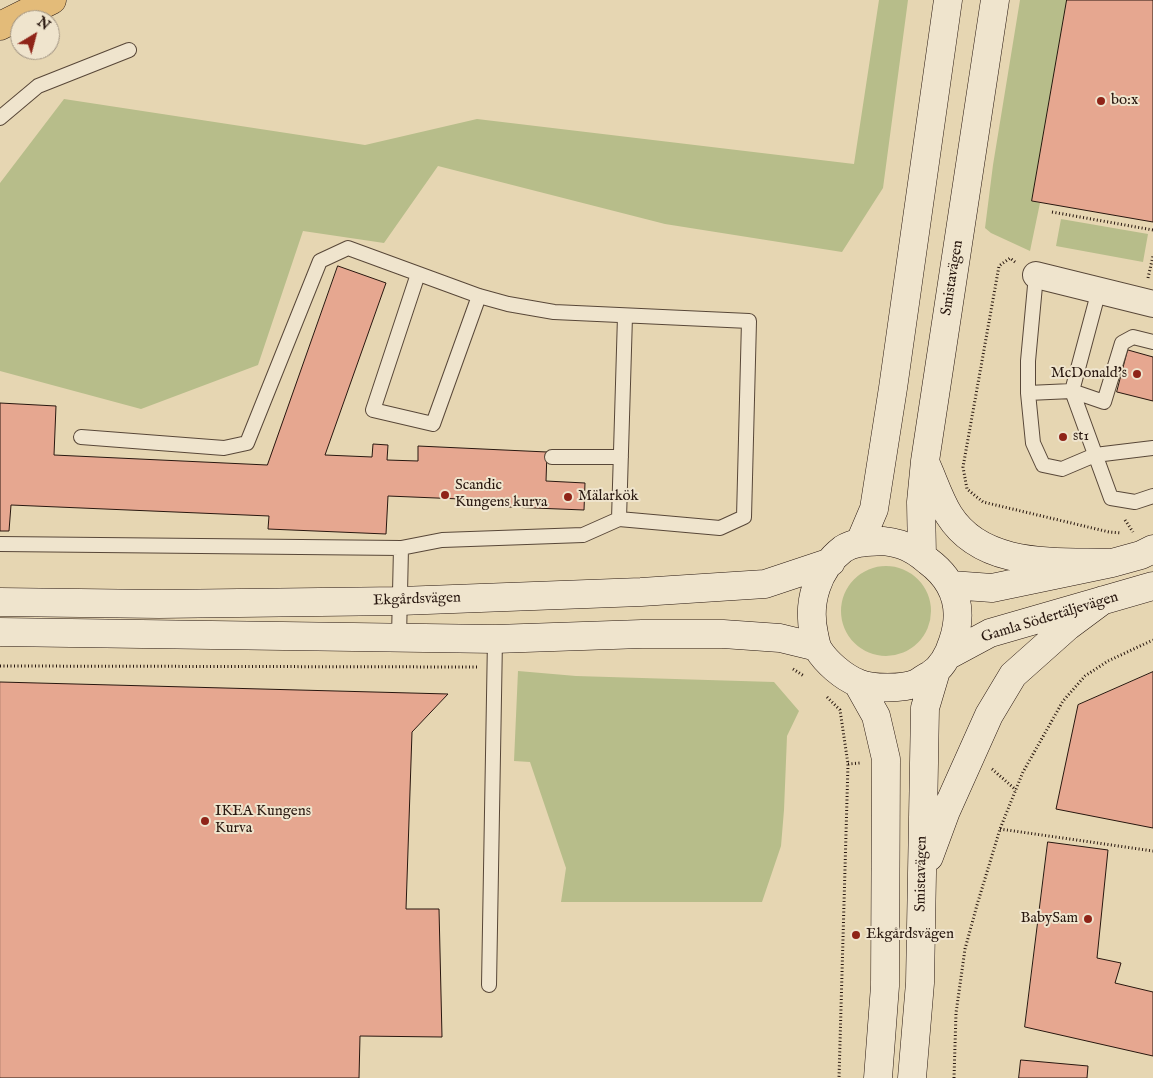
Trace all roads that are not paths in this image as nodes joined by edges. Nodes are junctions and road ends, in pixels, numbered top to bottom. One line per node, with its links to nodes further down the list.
1 (52, 0): 4 (highway)
2 (948, 0): 24 (main road)
3 (995, 0): 21 (main road, Smistavägen)
4 (0, 26)
5 (129, 50): 6 (lane)
6 (0, 118)
7 (418, 274): 10 (lane); 10 (lane); 16 (lane)
8 (1036, 275): 9 (street); 15 (lane)
9 (1099, 290): 11 (street); 14 (lane)
10 (479, 296): 12 (lane)
11 (1153, 304)
12 (625, 316): 20 (lane); 23 (lane)
13 (1153, 342): 14 (lane)
14 (1072, 391): 15 (lane); 18 (lane)
15 (1028, 393): 18 (lane)
16 (81, 437)
17 (1153, 448): 18 (lane)
18 (1095, 456): 22 (lane)
19 (552, 457): 20 (lane)
20 (621, 457): 23 (lane)
21 (925, 461): 28 (main road, Smistavägen); 30 (main road)
22 (1153, 496)
23 (619, 519): 26 (lane)
24 (860, 542): 28 (main road); 29 (main road)
25 (0, 544): 26 (lane)
26 (401, 548): 34 (lane)
27 (1153, 549): 30 (main road)
28 (922, 556): 31 (main road)
29 (831, 562): 34 (main road, Ekgårdsvägen); 39 (main road)
30 (1112, 563): 31 (main road)
31 (951, 585): 40 (main road)
32 (1153, 586): 33 (main road, Gamla Södertäljevägen)
33 (1103, 600): 40 (main road, Gamla Södertäljevägen); 42 (main road)
34 (400, 601): 35 (main road, Ekgårdsvägen); 37 (lane)
35 (0, 602)
36 (0, 632): 37 (main road)
37 (399, 637): 38 (main road)
38 (495, 638): 39 (main road); 43 (lane)
39 (817, 648): 41 (main road)
40 (942, 663): 41 (main road); 42 (main road, Smistavägen)
41 (858, 684): 44 (main road)
42 (922, 876): 45 (main road, Smistavägen)
43 (489, 985)
44 (878, 1078)
45 (912, 1078)

